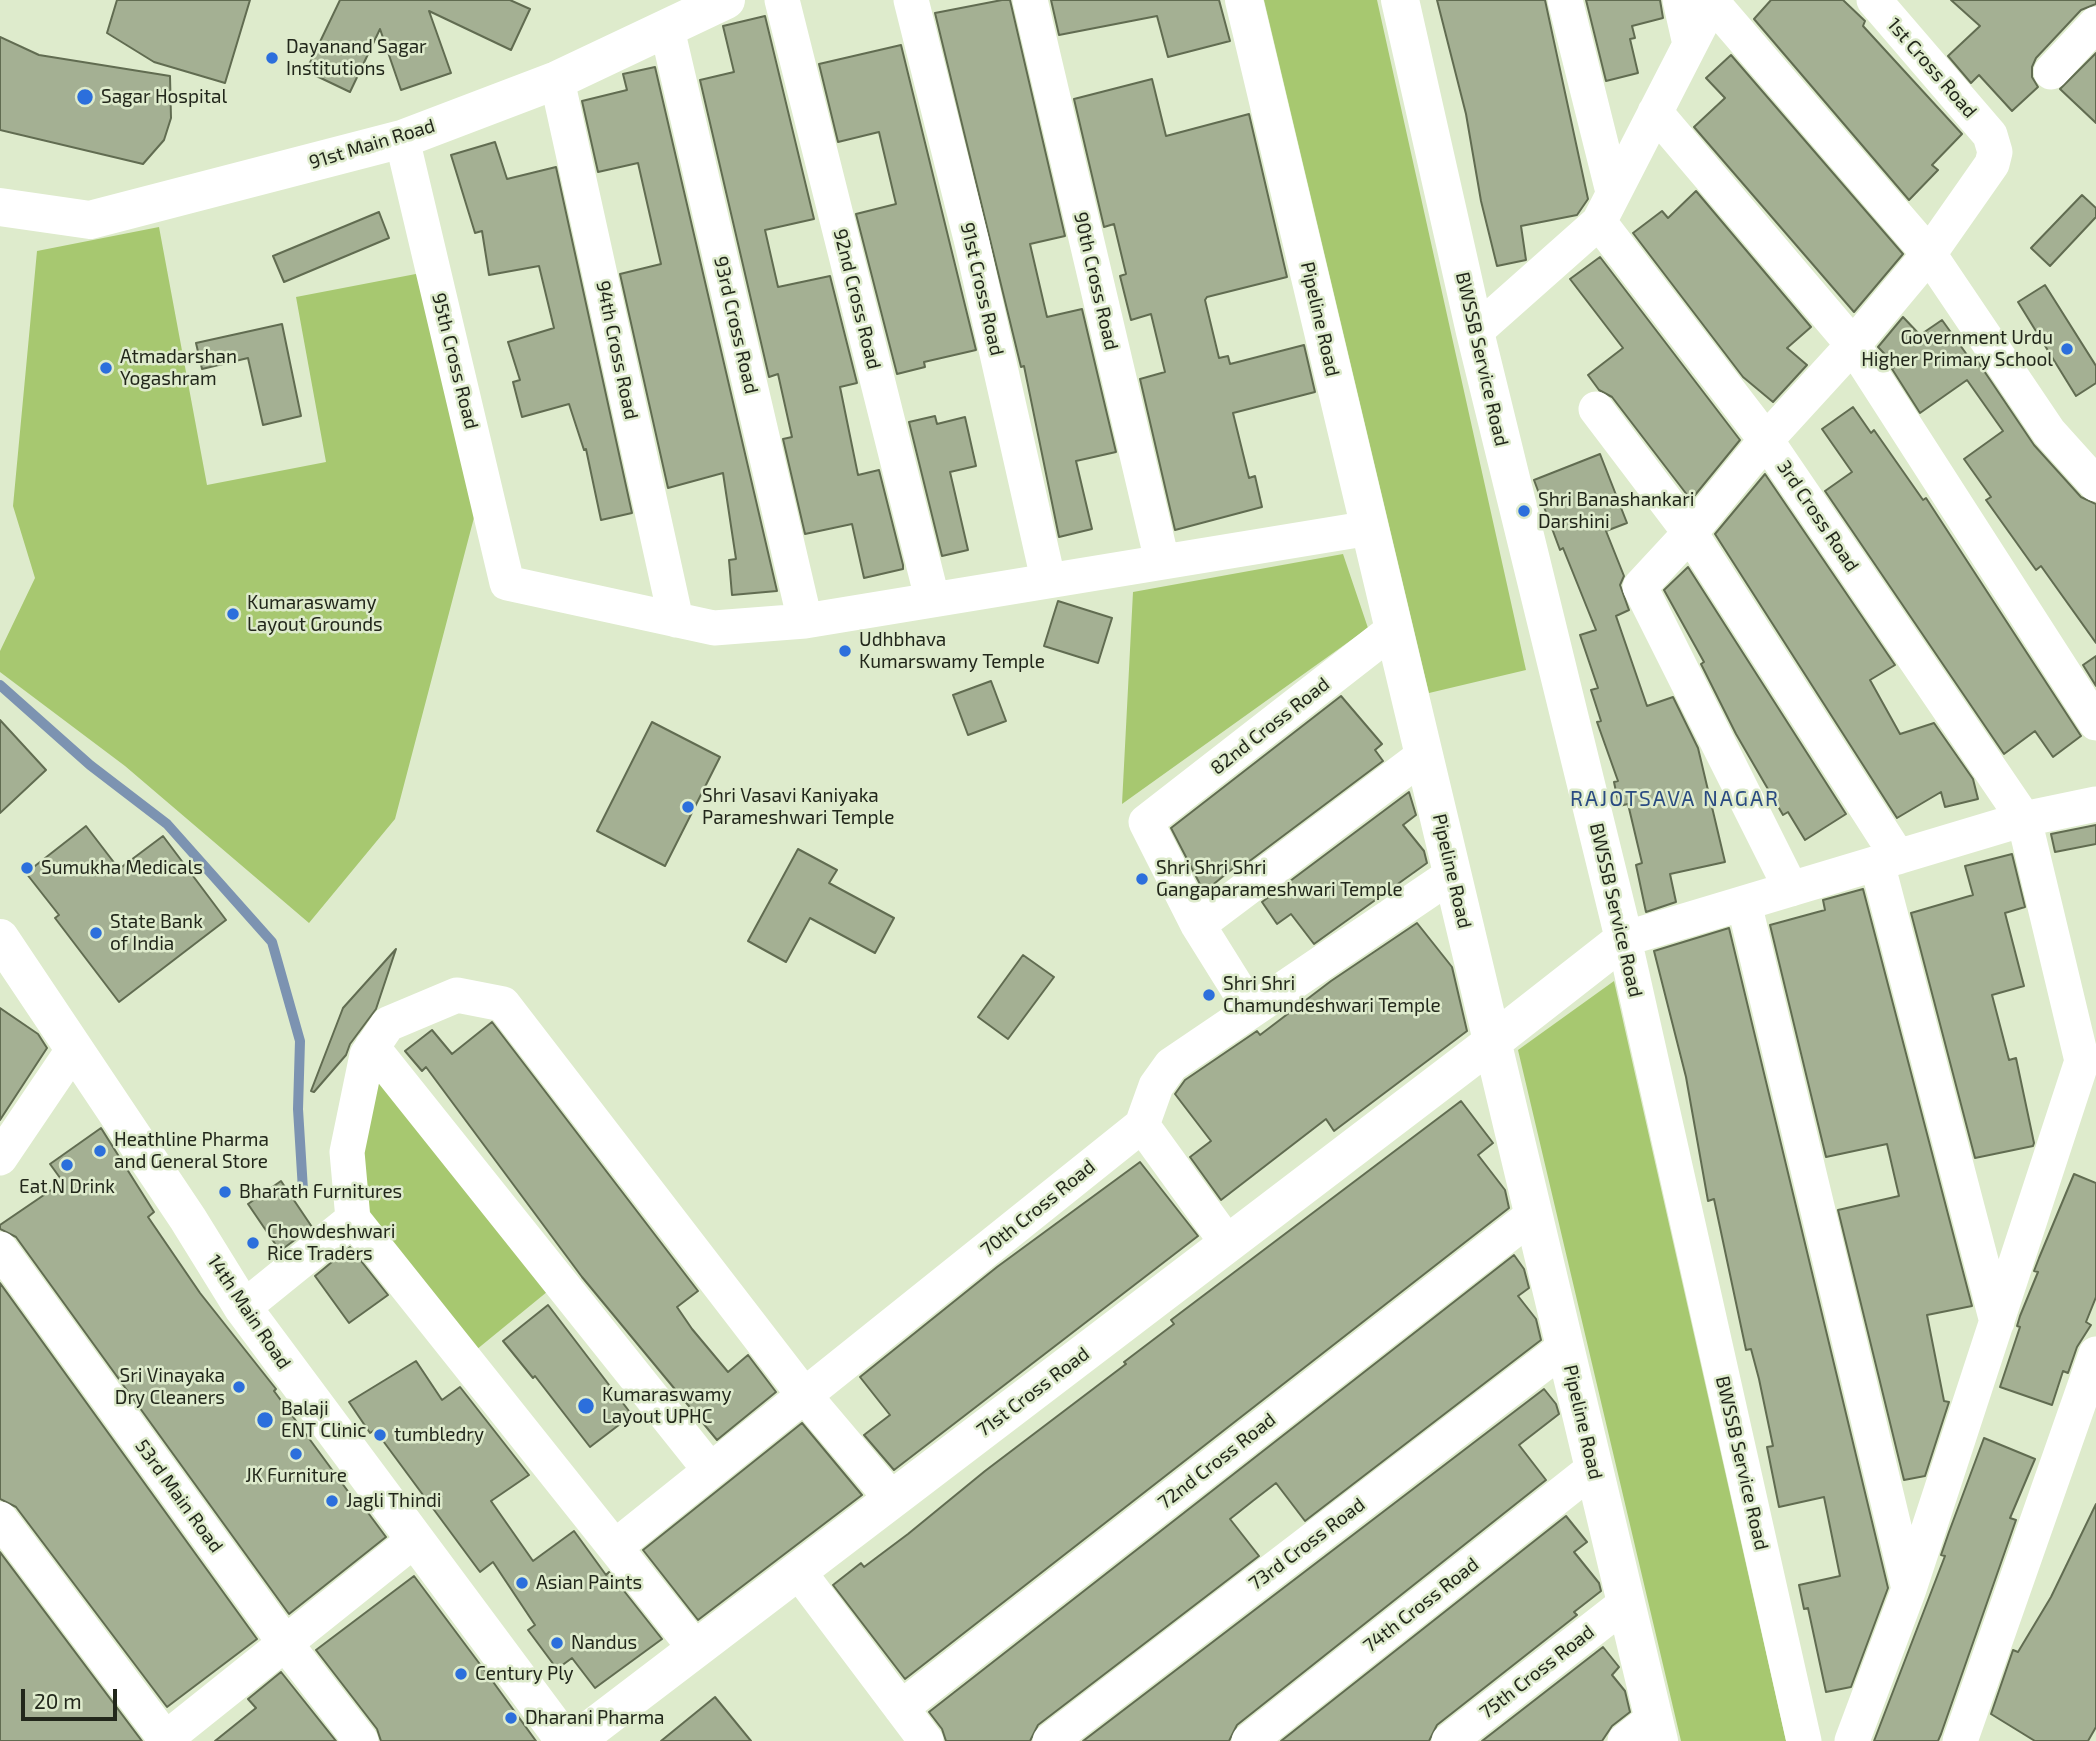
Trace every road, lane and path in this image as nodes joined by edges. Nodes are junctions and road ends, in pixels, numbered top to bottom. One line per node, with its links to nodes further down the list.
1 (726, 0): 11 (street, 91st Main Road)
2 (782, 0): 28 (street, 92nd Cross Road)
3 (911, 0): 27 (street, 91st Cross Road)
4 (1030, 0): 26 (street, 90th Cross Road)
5 (1244, 0): 24 (street, Pipeline Road)
6 (1400, 0): 19 (street, BWSSB Service Road)
7 (1564, 0): 17 (street)
8 (1874, 0): 18 (street, 1st Cross Road)
9 (1702, 1): 14 (street); 18 (street)
10 (2096, 24): 12 (street)
11 (667, 29): 13 (street, 91st Main Road); 30 (street, 93rd Cross Road)
12 (2052, 72)
13 (557, 79): 15 (street, 91st Main Road); 29 (street, 94th Cross Road)
14 (1655, 112): 17 (street); 20 (street)
15 (402, 139): 16 (street, 91st Main Road); 29 (street, 95th Cross Road)
16 (0, 207)
17 (1606, 207): 19 (street); 22 (street, 3rd Cross Road)
18 (1929, 254): 20 (street); 23 (street)
19 (1475, 332): 42 (street, BWSSB Service Road)
20 (1853, 345): 22 (street); 32 (street)
21 (1596, 409): 25 (street)
22 (1766, 440): 25 (street); 35 (street, 3rd Cross Road)
23 (2096, 484)
24 (1370, 528): 26 (street); 31 (street, Pipeline Road)
25 (1690, 533): 36 (street); 38 (street)
26 (1162, 561): 27 (street)
27 (1048, 579): 28 (street)
28 (932, 598): 30 (street)
29 (676, 620): 30 (street)
30 (805, 621)
31 (1394, 629): 33 (street, Pipeline Road); 40 (street, 82nd Cross Road)
32 (2096, 723)
33 (1424, 755): 37 (street, Pipeline Road); 40 (street)
34 (2096, 804): 35 (street)
35 (2024, 819): 36 (street); 54 (street)
36 (1887, 860): 38 (street); 54 (street)
37 (1453, 874): 43 (street); 44 (street, Pipeline Road)
38 (1791, 889): 39 (street)
39 (1744, 903): 42 (street); 65 (street)
40 (1198, 925): 43 (street)
41 (0, 938): 46 (street, 14th Main Road)
42 (1624, 939): 44 (street, 71st Cross Road); 79 (street, BWSSB Service Road)
43 (1251, 1010): 47 (street)
44 (1491, 1043): 49 (street, Pipeline Road); 51 (street, 71st Cross Road)
45 (372, 1047): 50 (street); 57 (street); 59 (street)
46 (73, 1050): 48 (street); 53 (street, 14th Main Road)
47 (1142, 1125): 51 (street); 57 (street, 70th Cross Road)
48 (0, 1158)
49 (1533, 1215): 55 (street, Pipeline Road); 69 (street, 72nd Cross Road)
50 (353, 1219): 53 (street); 63 (street)
51 (1228, 1244): 60 (street, 71st Cross Road)
52 (0, 1249): 67 (street, 53rd Main Road)
53 (243, 1308): 62 (street, 14th Main Road)
54 (1997, 1322): 65 (street)
55 (1565, 1347): 58 (street, Pipeline Road); 76 (street, 73rd Cross Road)
56 (2096, 1354): 81 (street)
57 (804, 1395): 59 (street, 70th Cross Road); 60 (street)
58 (1594, 1468): 66 (street, Pipeline Road); 77 (street, 74th Cross Road)
59 (710, 1470): 63 (street, 70th Cross Road)
60 (892, 1499): 64 (street, 71st Cross Road)
61 (0, 1519): 71 (street)
62 (413, 1541): 67 (street); 73 (street, 14th Main Road)
63 (615, 1547): 68 (street)
64 (798, 1571): 68 (street, 71st Cross Road); 69 (street)
65 (1909, 1589): 80 (street)
66 (1626, 1603): 70 (street, Pipeline Road); 78 (street, 75th Cross Road)
67 (285, 1643): 71 (street); 72 (street, 53rd Main Road)
68 (695, 1648): 74 (street, 71st Cross Road)
69 (901, 1708): 75 (street)
70 (1646, 1733)
71 (165, 1740)
72 (361, 1741)
73 (565, 1741)
74 (575, 1741)
75 (926, 1741)
76 (1050, 1741)
77 (1249, 1741)
78 (1449, 1741)
79 (1804, 1741)
80 (1852, 1741)
81 (1960, 1741)

